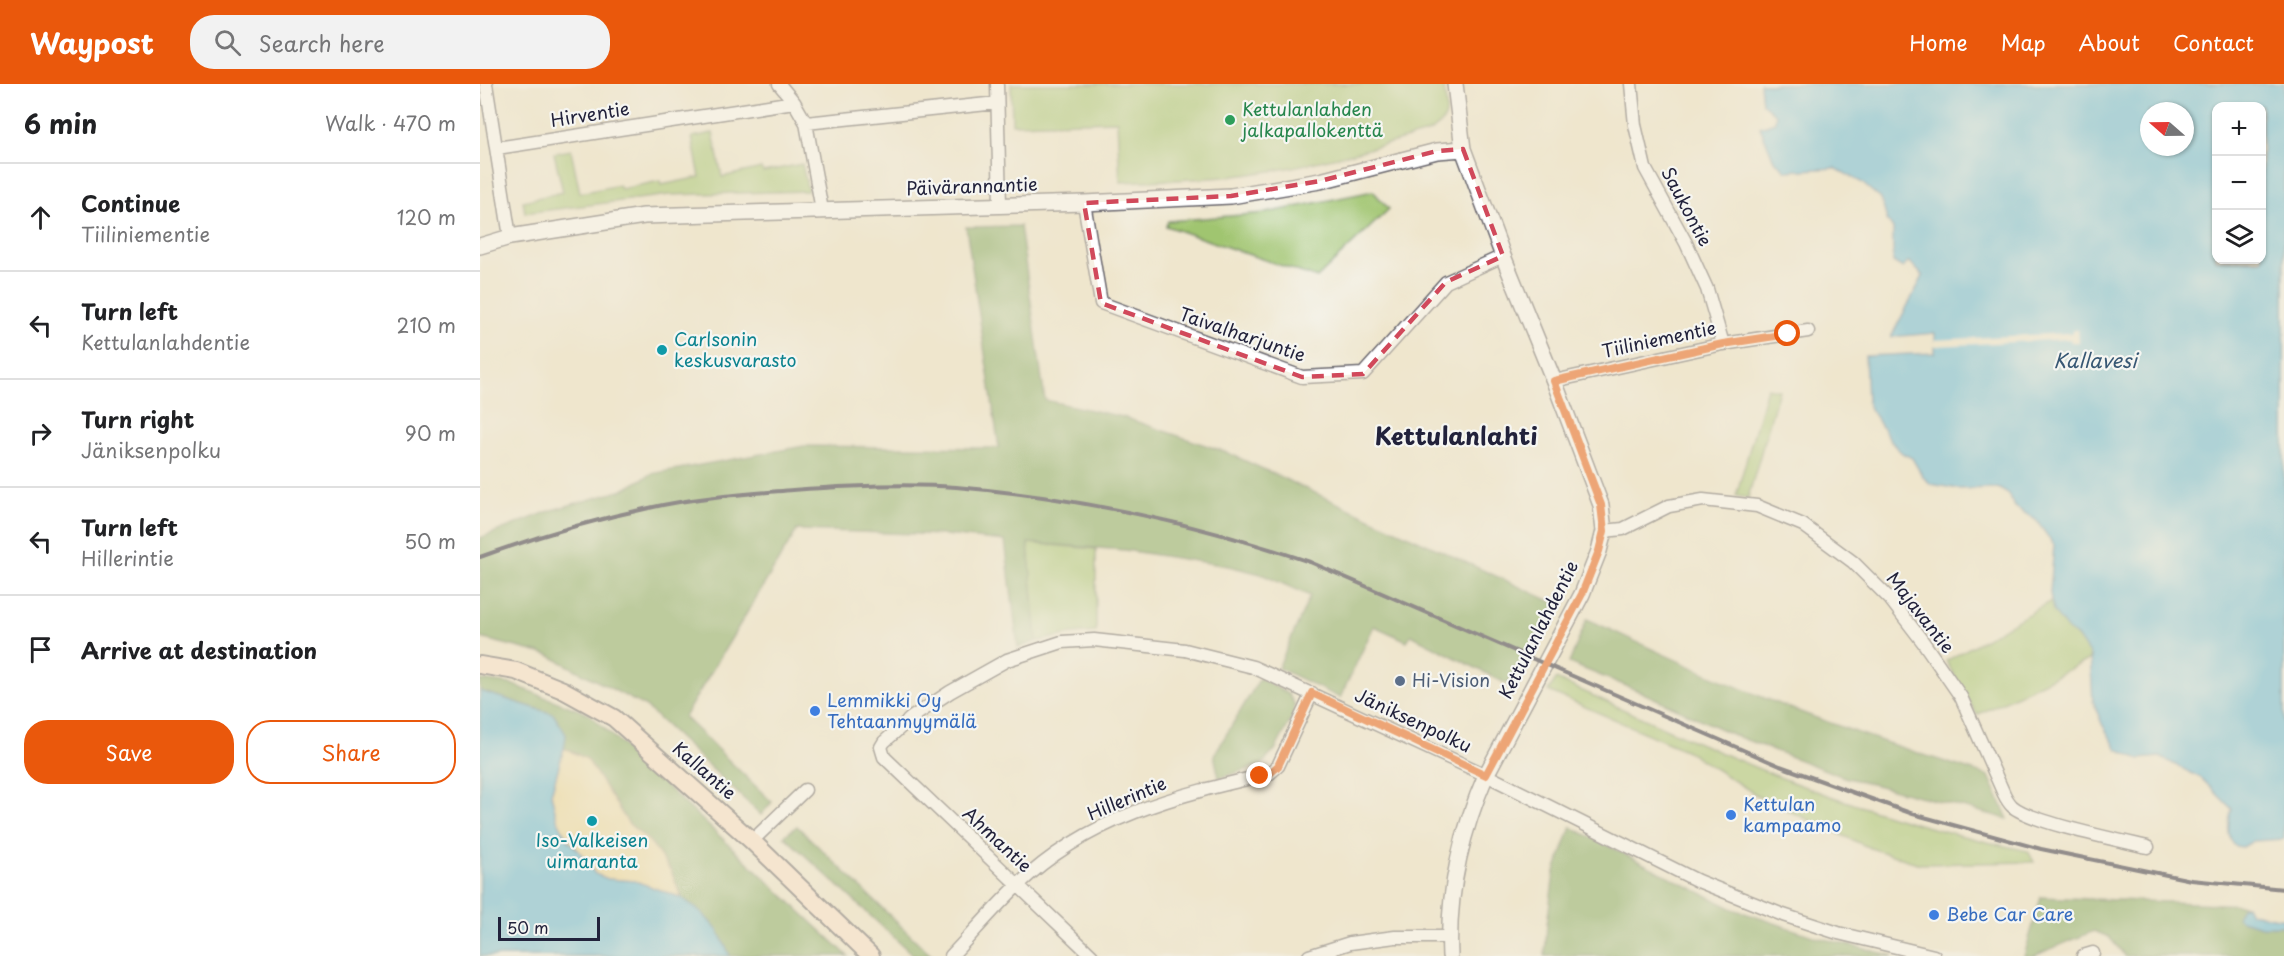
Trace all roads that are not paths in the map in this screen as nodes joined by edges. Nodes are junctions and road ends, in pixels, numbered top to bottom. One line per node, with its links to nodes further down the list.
1 (486, 84): 9 (street)
2 (779, 84): 6 (street)
3 (997, 84): 7 (street)
4 (1455, 84): 10 (street, Kettulanlahdentie)
5 (1631, 84): 18 (street, Saukontie)
6 (794, 102): 8 (street); 9 (street, Hirventie)
7 (997, 103): 8 (street); 12 (street)
8 (806, 123): 13 (street)
9 (497, 148): 14 (street)
10 (1463, 149): 11 (street, Päivärannantie); 16 (street, Kettulanlahdentie)
11 (1084, 203): 12 (street, Päivärannantie); 16 (street, Taivalharjuntie)
12 (1000, 205): 13 (street, Päivärannantie)
13 (822, 210): 14 (street, Päivärannantie)
14 (510, 237): 15 (street, Päivärannantie)
15 (480, 246)
16 (1503, 256): 19 (street, Kettulanlahdentie)
17 (1808, 332): 18 (street, Tiiliniementie)
18 (1723, 344): 19 (street, Tiiliniementie)
19 (1554, 381): 20 (street, Kettulanlahdentie)
20 (1604, 531): 24 (street, Kettulanlahdentie); 27 (street, Majavantie)
21 (480, 665): 26 (main road, Kallantie)
22 (1312, 693): 23 (street, Jäniksenpolku); 24 (street, Jäniksenpolku); 28 (street, Hillerintie)
23 (880, 747): 28 (street, Ahmantie)
24 (1486, 775): 29 (street, Kettulanlahdentie); 35 (street, Jäniksenpolku)
25 (805, 790): 26 (street)
26 (752, 841): 30 (main road, Kallantie)
27 (2148, 847)
28 (1018, 885): 31 (street, Hillerintie); 32 (street, Ahmantie)
29 (1449, 937): 33 (street); 34 (street, Kettulanlahdentie)
30 (871, 956)
31 (951, 956)
32 (1092, 956)
33 (1309, 956)
34 (1450, 956)
35 (1934, 956)

